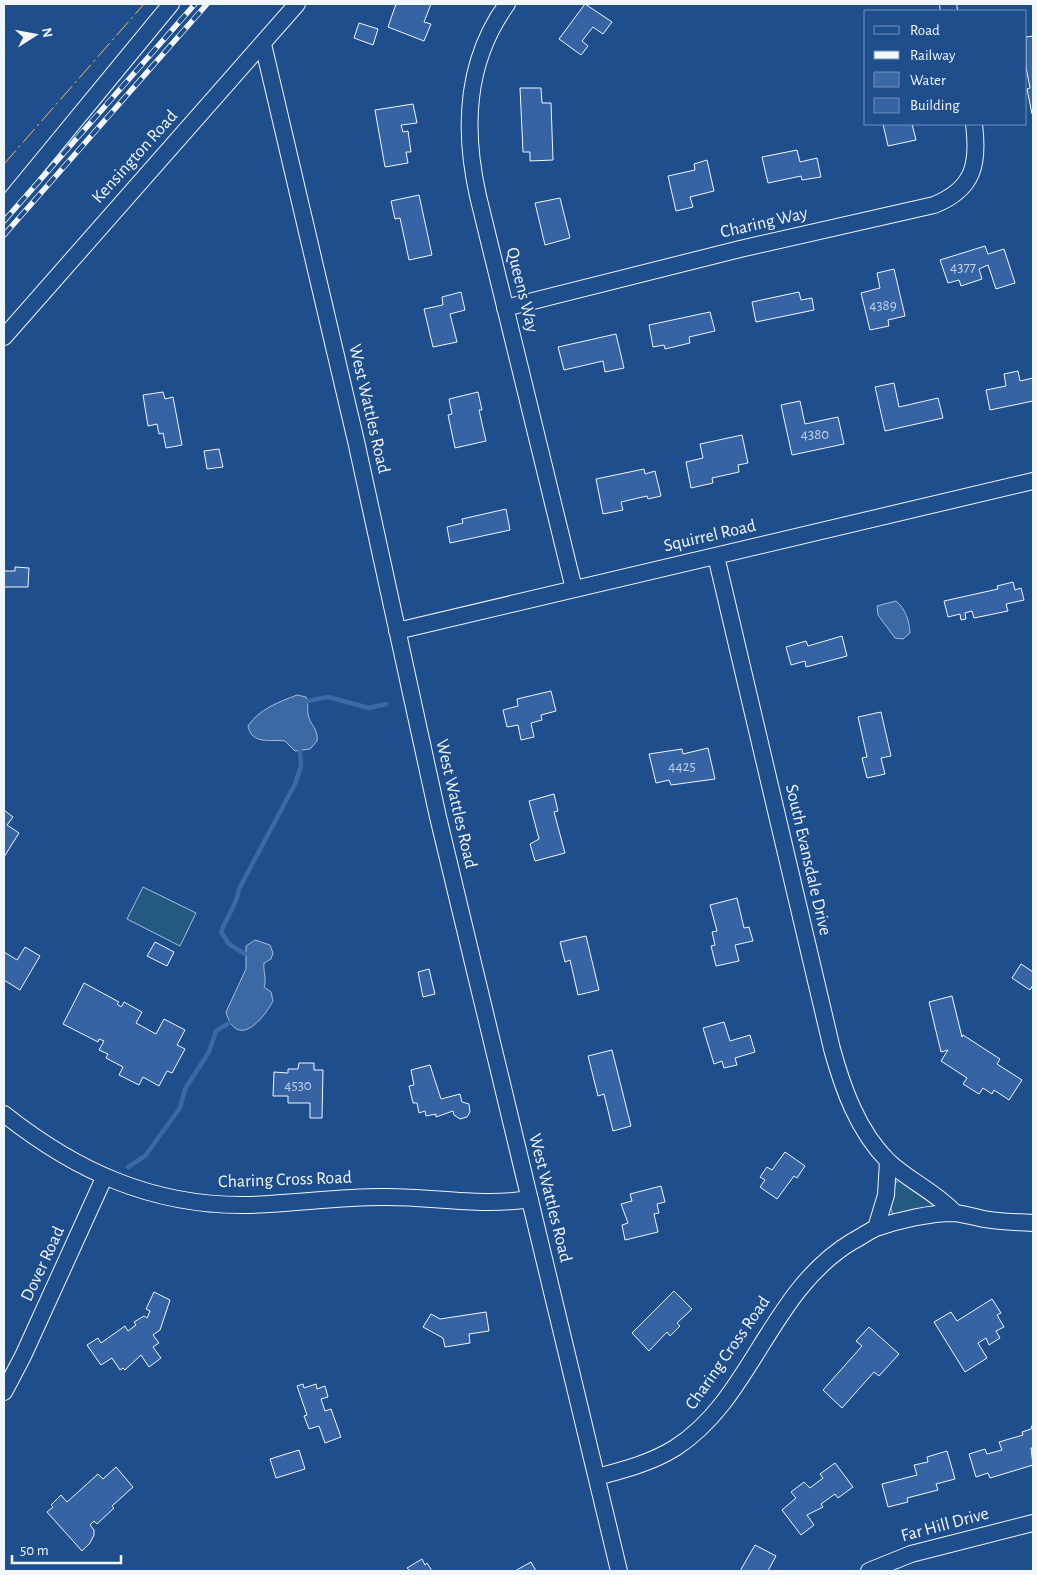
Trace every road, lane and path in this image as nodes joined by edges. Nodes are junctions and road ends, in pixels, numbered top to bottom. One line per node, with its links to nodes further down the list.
1 (171, 4): 6 (street)
2 (297, 4): 4 (street, Kensington Road)
3 (507, 4): 7 (street, Queens Way)
4 (263, 44): 8 (street, Kensington Road); 12 (street, West Wattles Road)
5 (974, 125): 7 (street, Charing Way)
6 (4, 207)
7 (506, 308): 11 (street, Queens Way)
8 (4, 337)
9 (1033, 481): 10 (street, Squirrel Road)
10 (716, 556): 11 (street, Squirrel Road); 14 (street, South Evansdale Drive)
11 (574, 589): 12 (street, Squirrel Road)
12 (397, 631): 16 (street, West Wattles Road)
13 (4, 1114): 15 (street, Charing Cross Road)
14 (888, 1161): 17 (street); 19 (street)
15 (104, 1178): 16 (street, Charing Cross Road); 20 (street, Dover Road)
16 (530, 1199): 21 (street, West Wattles Road)
17 (955, 1213): 18 (street, Charing Cross Road); 19 (street, Charing Cross Road)
18 (1033, 1223)
19 (876, 1228): 21 (street, Charing Cross Road)
20 (4, 1392)
21 (597, 1477): 23 (street, West Wattles Road)
22 (1033, 1523): 24 (street, Far Hill Drive)
23 (619, 1571)
24 (869, 1571)

